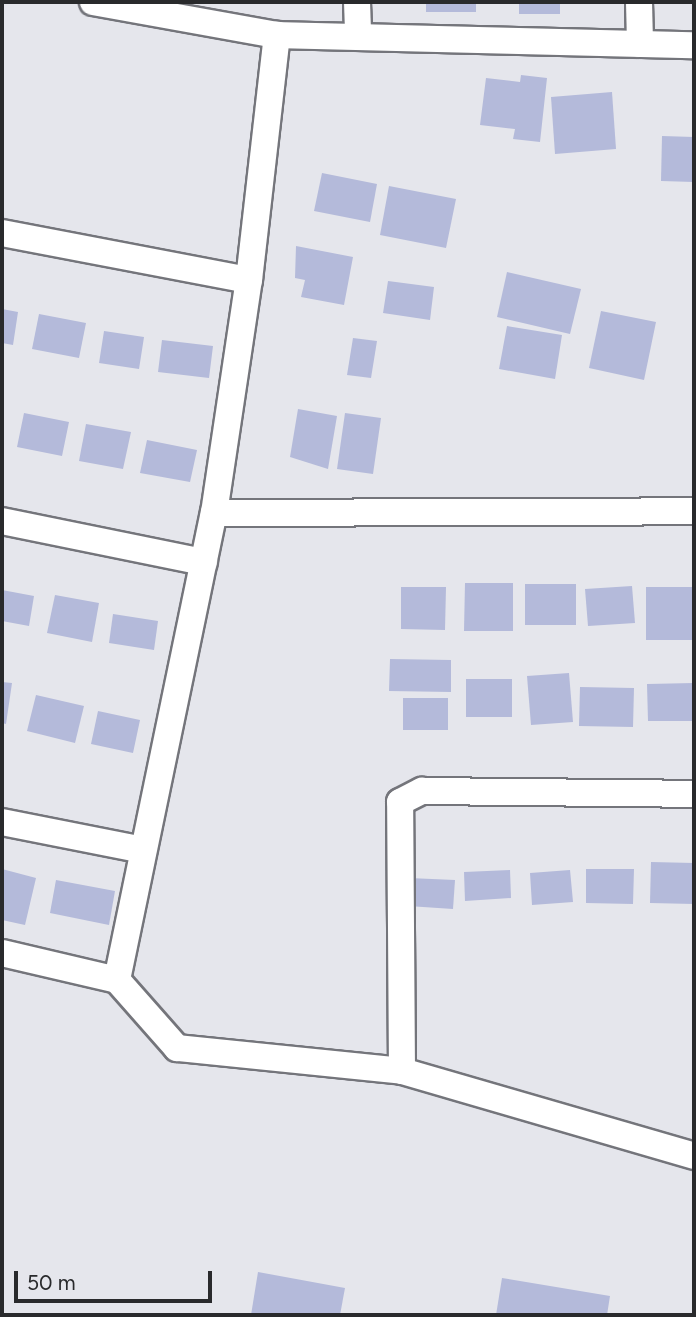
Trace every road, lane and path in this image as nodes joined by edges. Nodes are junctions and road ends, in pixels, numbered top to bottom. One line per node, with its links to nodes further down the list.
1 (99, 2): 5 (street)
2 (358, 2): 4 (street)
3 (639, 2): 6 (street)
4 (358, 33): 5 (street); 6 (street)
5 (277, 35): 9 (street)
6 (640, 44): 7 (street)
7 (694, 45)
8 (2, 233): 9 (street)
9 (249, 280): 11 (street)
10 (694, 511): 11 (street)
11 (214, 513): 13 (street)
12 (2, 521): 13 (street)
13 (204, 562): 16 (street)
14 (694, 794): 19 (street)
15 (2, 822): 16 (street)
16 (143, 850): 18 (street)
17 (2, 953): 18 (street)
18 (117, 980): 19 (street)
19 (402, 1071): 20 (street)
20 (694, 1156)

